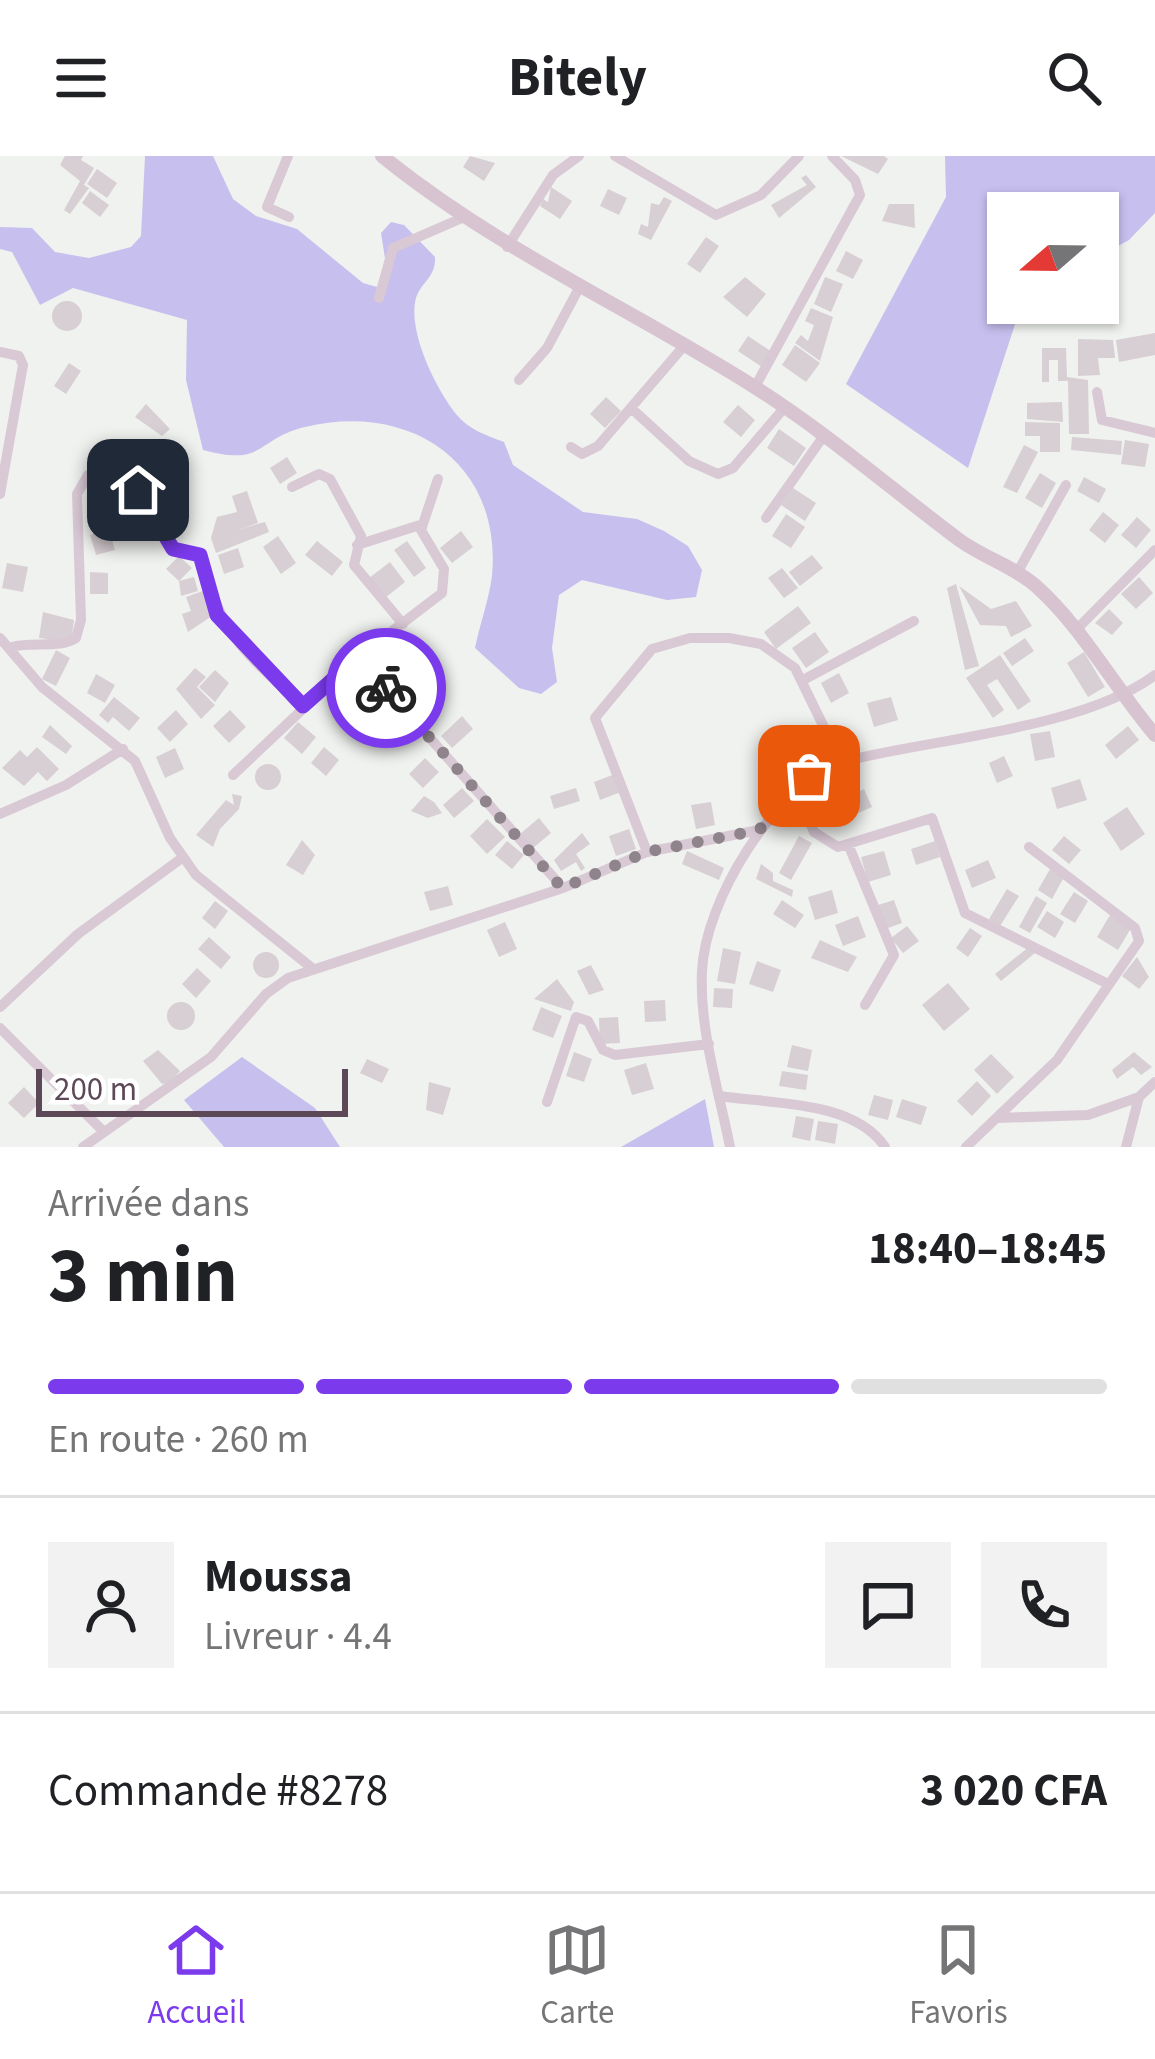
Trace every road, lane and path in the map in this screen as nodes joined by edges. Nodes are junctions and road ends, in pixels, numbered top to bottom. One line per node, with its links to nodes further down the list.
1 (288, 156): 7 (street)
2 (382, 156): 8 (street)
3 (799, 156): 6 (street)
4 (832, 156): 15 (street)
5 (573, 157): 9 (street)
6 (623, 157)
7 (289, 217)
8 (462, 218): 9 (street); 11 (street)
9 (507, 247): 10 (street)
10 (579, 288): 12 (street); 14 (street)
11 (379, 298)
12 (683, 347): 15 (street); 18 (street)
13 (0, 352): 22 (street)
14 (519, 380)
15 (755, 387): 17 (street)
16 (1096, 392): 19 (street)
17 (785, 407): 18 (street); 20 (street)
18 (631, 408): 21 (street)
19 (1155, 433)
20 (825, 434): 27 (street); 31 (street)
21 (571, 447)
22 (4, 451): 26 (street)
23 (438, 479): 28 (street)
24 (1066, 485): 31 (street)
25 (292, 487): 29 (street)
26 (0, 494)
27 (766, 518)
28 (421, 525): 29 (street); 33 (street)
29 (357, 545): 33 (street)
30 (1155, 550): 34 (street)
31 (1017, 573): 34 (street)
32 (914, 621): 39 (street)
33 (403, 624): 37 (street)
34 (1076, 630): 40 (street)
35 (0, 638): 36 (street)
36 (11, 647): 41 (street); 43 (street)
37 (358, 657): 41 (street); 53 (street)
38 (1155, 675): 40 (street)
39 (803, 680): 44 (street); 51 (street)
40 (1120, 696): 42 (street); 44 (street)
41 (303, 706): 45 (street)
42 (1155, 735)
43 (123, 749): 47 (street); 52 (street)
44 (841, 762): 46 (street)
45 (233, 775)
46 (795, 787): 48 (street); 49 (street)
47 (0, 814)
48 (759, 830): 51 (street); 59 (street)
49 (848, 844): 55 (street); 56 (street)
50 (1030, 847): 55 (street)
51 (647, 852): 53 (street)
52 (182, 858): 54 (street); 57 (street)
53 (562, 888): 54 (street)
54 (312, 968): 65 (street)
55 (1106, 982): 64 (street)
56 (866, 1005)
57 (0, 1007)
58 (0, 1028): 65 (street)
59 (710, 1044): 61 (street); 63 (street)
60 (1155, 1082): 62 (street)
61 (720, 1096): 67 (street); 68 (street)
62 (1139, 1097): 64 (street); 70 (street)
63 (547, 1102)
64 (997, 1118): 69 (street)
65 (104, 1131): 66 (street)
66 (83, 1147)
67 (730, 1147)
68 (885, 1147)
69 (966, 1147)
70 (1126, 1147)

